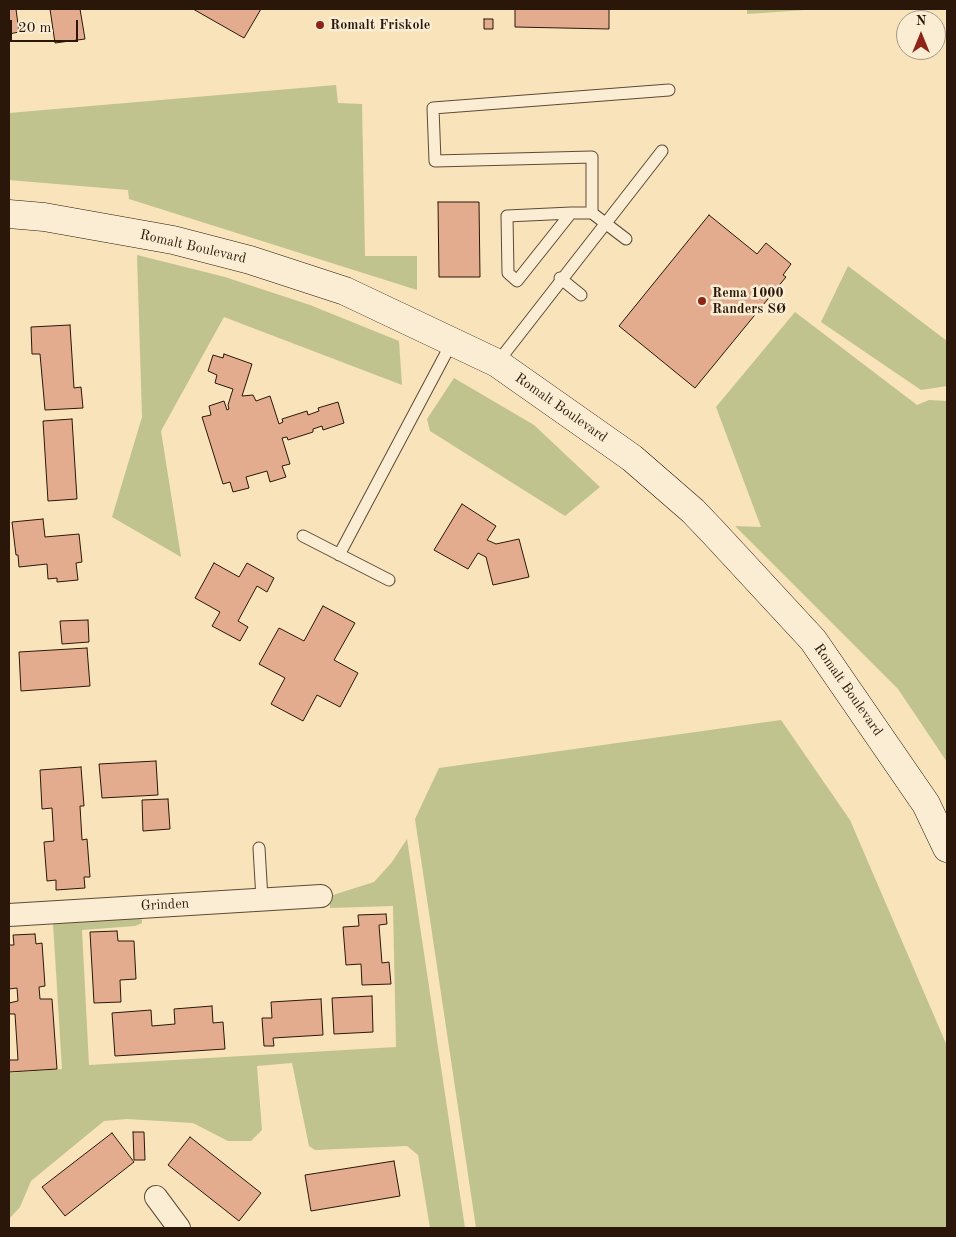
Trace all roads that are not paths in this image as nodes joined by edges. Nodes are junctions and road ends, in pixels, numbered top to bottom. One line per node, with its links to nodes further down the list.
1 (668, 90): 4 (lane)
2 (662, 151): 6 (lane)
3 (571, 213): 3 (lane); 4 (lane)
4 (592, 213): 6 (lane)
5 (9, 214): 10 (street, Romalt Boulevard)
6 (606, 223): 7 (lane); 8 (lane)
7 (626, 238)
8 (560, 278): 9 (lane); 11 (lane)
9 (581, 295)
10 (452, 342): 11 (street, Romalt Boulevard); 13 (lane)
11 (497, 363): 16 (street, Romalt Boulevard)
12 (303, 536): 13 (lane)
13 (340, 555): 14 (lane)
14 (389, 580)
15 (260, 848): 18 (lane)
16 (947, 848)
17 (321, 896): 18 (street, Grinden)
18 (262, 899): 19 (street, Grinden)
19 (9, 915)
20 (156, 1197): 21 (street)
21 (179, 1228)

